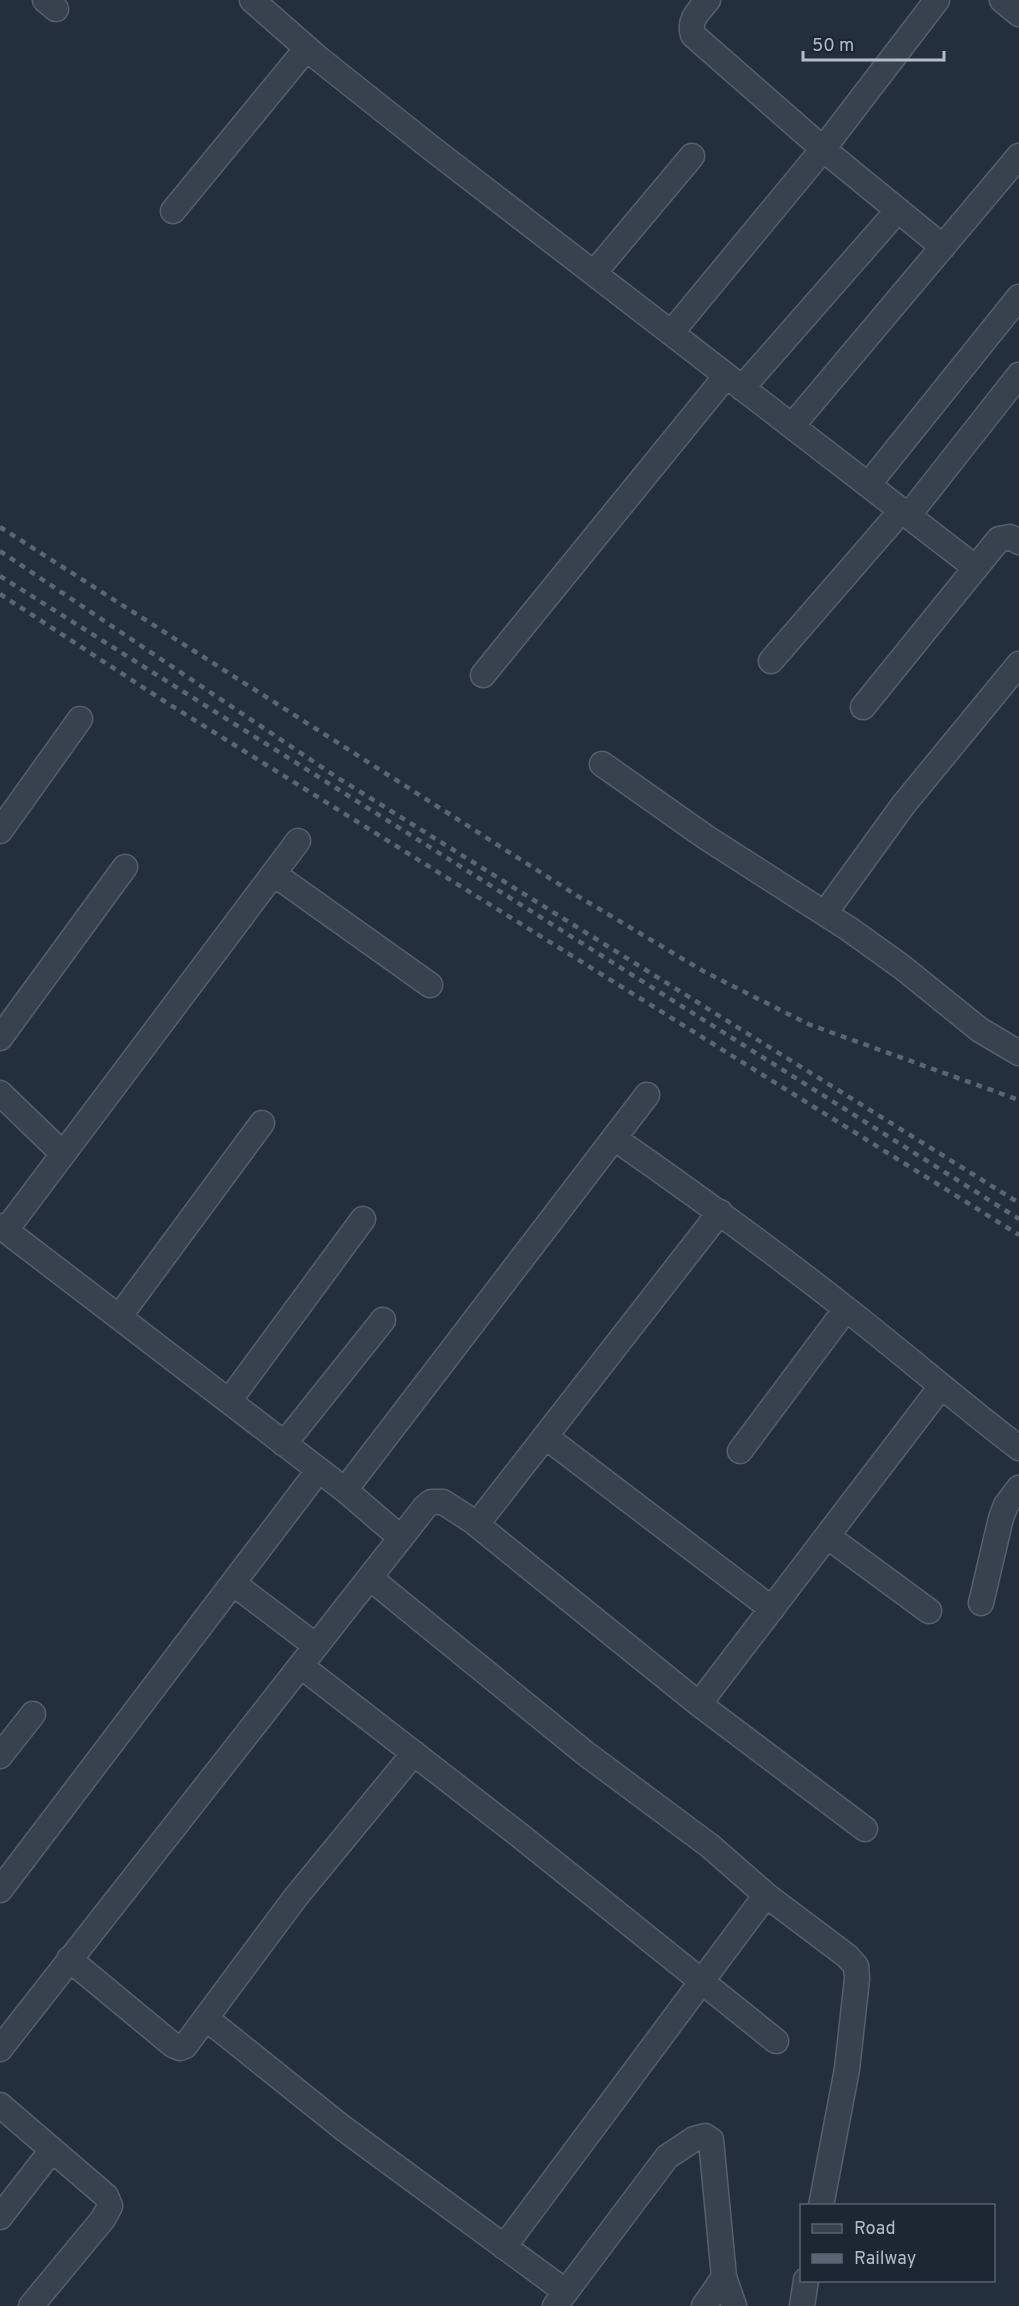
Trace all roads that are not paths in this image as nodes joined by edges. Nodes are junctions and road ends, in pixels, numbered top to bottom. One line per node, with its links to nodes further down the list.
1 (252, 0): 6 (street)
2 (708, 0): 7 (street)
3 (937, 0): 7 (street)
4 (1002, 0): 5 (street)
5 (1019, 14)
6 (307, 48): 11 (street); 13 (street)
7 (823, 149): 10 (street); 15 (street)
8 (692, 156): 13 (street)
9 (1019, 156): 12 (street)
10 (898, 210): 12 (street); 17 (street)
11 (173, 211)
12 (943, 247): 18 (street)
13 (594, 273): 15 (street)
14 (1019, 297): 19 (street)
15 (671, 333): 17 (street)
16 (1019, 375): 20 (street)
17 (734, 382): 18 (street); 25 (street)
18 (792, 426): 19 (street)
19 (868, 485): 20 (street)
20 (904, 513): 22 (street); 23 (street)
21 (1019, 542): 22 (street)
22 (976, 568): 26 (street)
23 (771, 661)
24 (1019, 664): 33 (street)
25 (483, 675)
26 (863, 707)
27 (80, 719): 29 (street)
28 (602, 764): 33 (street)
29 (0, 831)
30 (298, 841): 32 (street)
31 (125, 867): 35 (street)
32 (274, 874): 34 (street); 41 (street)
33 (825, 913): 36 (street)
34 (430, 985)
35 (0, 1038)
36 (1019, 1053)
37 (0, 1093): 41 (street)
38 (647, 1095): 40 (street)
39 (262, 1123): 46 (street)
40 (614, 1138): 42 (street); 55 (street)
41 (63, 1154): 44 (street)
42 (720, 1212): 45 (street); 50 (street)
43 (363, 1219): 49 (street)
44 (3, 1228): 46 (street)
45 (846, 1309): 48 (street); 53 (street)
46 (119, 1317): 49 (street)
47 (382, 1320): 51 (street)
48 (940, 1388): 52 (street); 58 (street)
49 (229, 1401): 51 (street)
50 (546, 1437): 57 (street); 63 (street)
51 (284, 1444): 54 (street)
52 (1019, 1448)
53 (740, 1451)
54 (318, 1471): 55 (street); 61 (street)
55 (345, 1490): 59 (street)
56 (1015, 1503): 62 (street)
57 (476, 1524): 59 (street); 67 (street)
58 (827, 1536): 63 (street); 64 (street)
59 (401, 1538): 60 (street)
60 (369, 1578): 65 (street); 73 (street)
61 (234, 1584): 65 (street); 72 (street)
62 (981, 1603)
63 (772, 1609): 67 (street)
64 (929, 1611)
65 (316, 1646): 66 (street)
66 (300, 1666): 69 (street); 74 (street)
67 (699, 1704): 71 (street)
68 (33, 1714): 70 (street)
69 (414, 1753): 75 (street); 76 (street)
70 (0, 1756)
71 (865, 1829)
72 (0, 1890)
73 (766, 1895): 75 (street); 81 (street)
74 (69, 1959): 76 (street); 78 (street)
75 (702, 1983): 77 (street); 83 (street)
76 (207, 2019): 83 (street)
77 (776, 2041)
78 (0, 2049)
79 (0, 2105): 80 (street)
80 (52, 2150): 82 (street); 87 (street)
81 (821, 2204)
82 (0, 2217)
83 (504, 2247): 86 (street)
84 (724, 2277): 86 (street); 88 (street); 89 (street)
85 (807, 2282): 90 (street)
86 (561, 2299)
87 (31, 2306)
88 (704, 2306)
89 (734, 2306)
90 (802, 2306)

